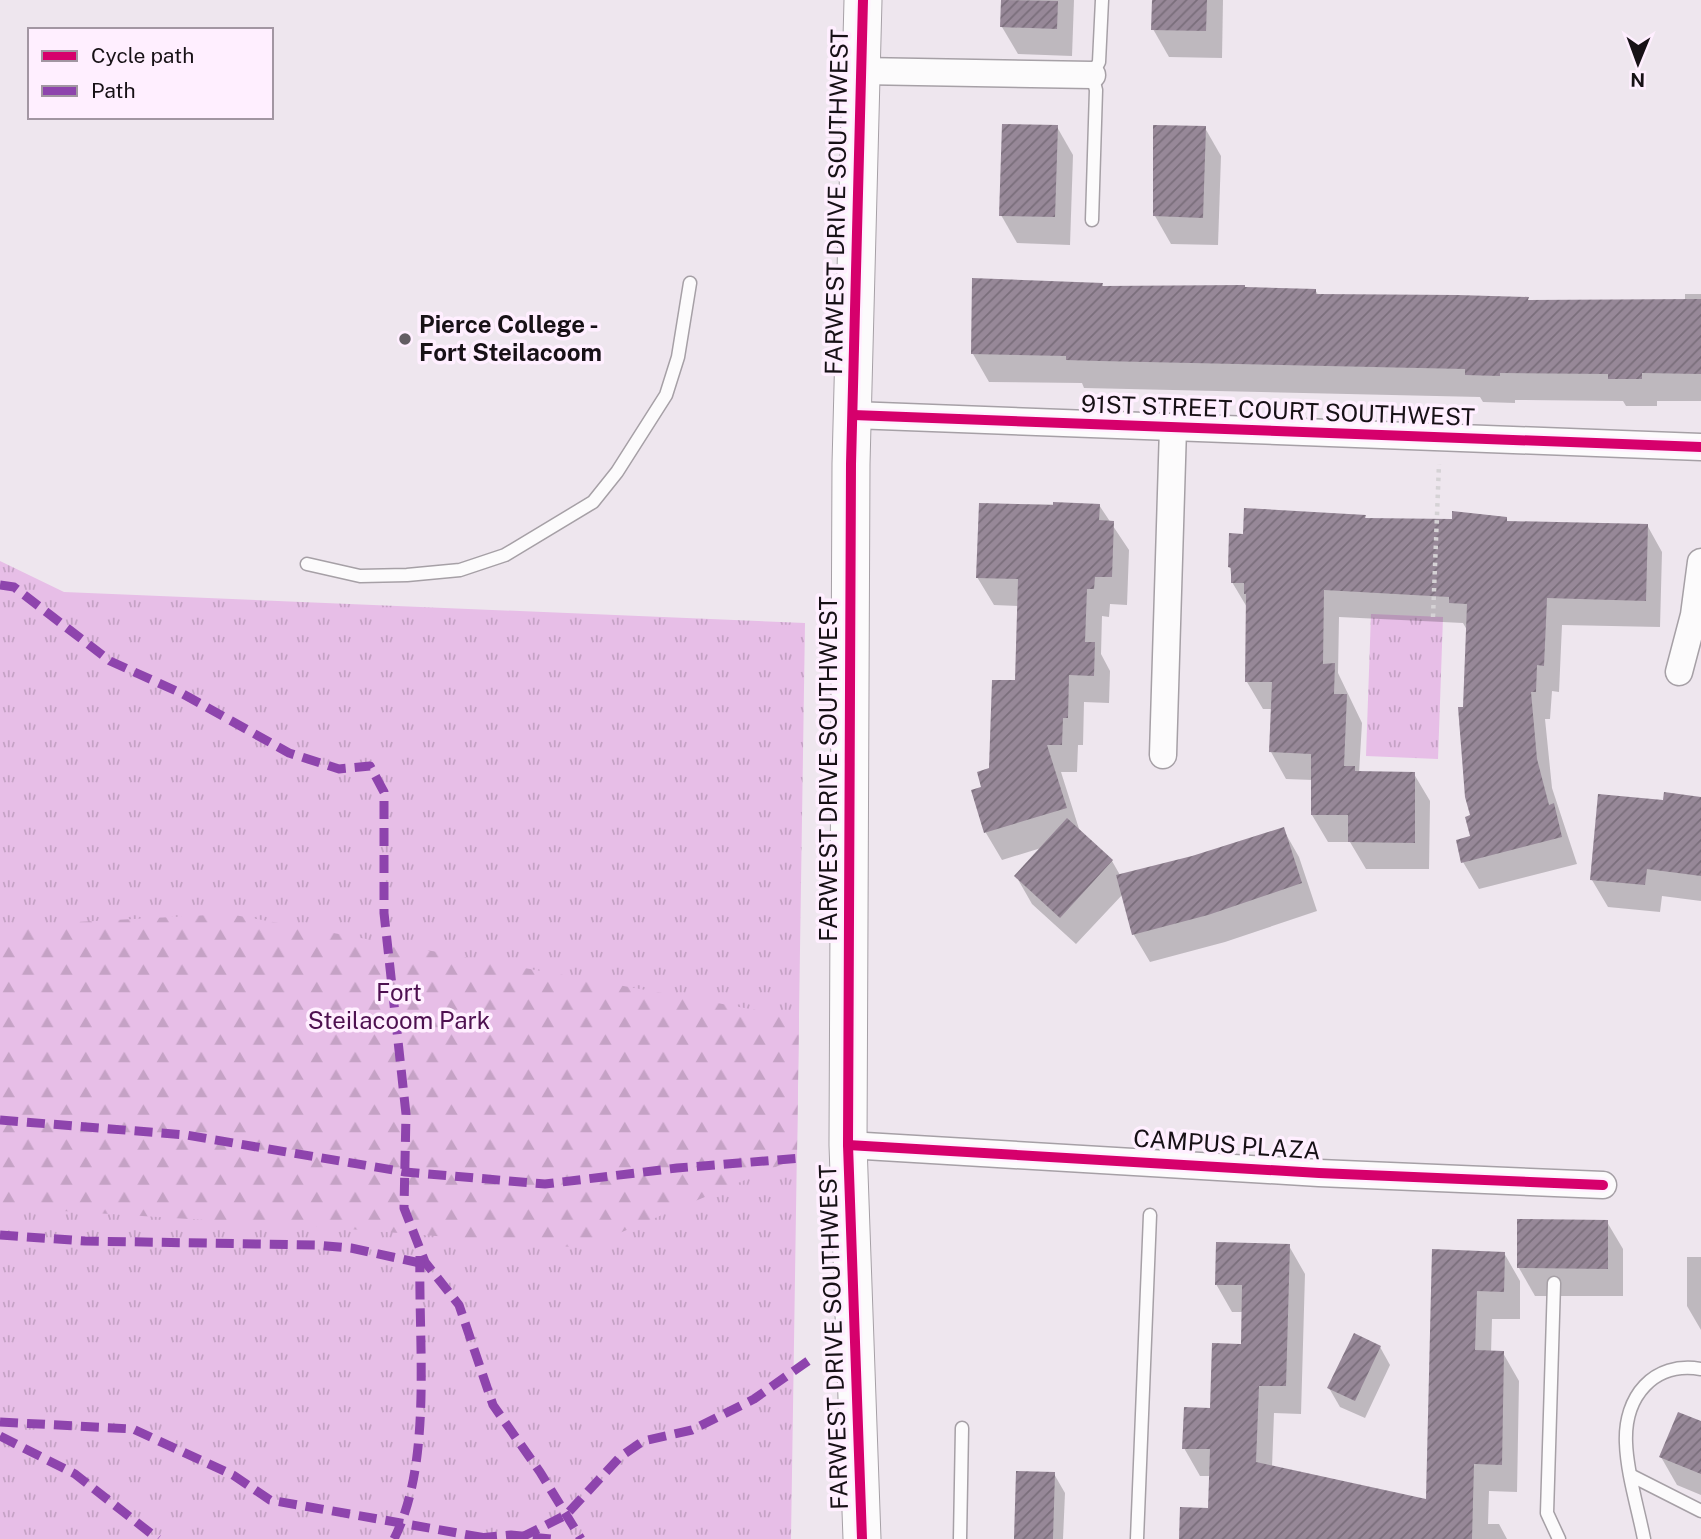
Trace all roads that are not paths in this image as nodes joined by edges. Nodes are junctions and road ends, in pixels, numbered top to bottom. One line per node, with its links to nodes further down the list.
1 (863, 0): 3 (street, FARWEST DRIVE SOUTHWEST)
2 (1101, 0): 4 (lane)
3 (861, 71): 4 (street); 7 (street, FARWEST DRIVE SOUTHWEST)
4 (1092, 75): 5 (lane)
5 (1092, 220)
6 (690, 283): 11 (lane)
7 (853, 415): 8 (street, 91ST STREET COURT SOUTHWEST); 14 (street, FARWEST DRIVE SOUTHWEST)
8 (1173, 428): 9 (street, 91ST STREET COURT SOUTHWEST); 13 (street)
9 (1701, 447)
10 (1701, 562): 12 (street)
11 (307, 564)
12 (1679, 672)
13 (1164, 755)
14 (848, 1146): 15 (street, CAMPUS PLAZA); 22 (street, FARWEST DRIVE SOUTHWEST)
15 (1603, 1185)
16 (1150, 1215): 24 (lane)
17 (1554, 1283): 25 (lane)
18 (1701, 1369): 20 (lane)
19 (962, 1428): 23 (lane)
20 (1632, 1476): 21 (lane); 26 (lane)
21 (1701, 1511)
22 (862, 1539)
23 (960, 1539)
24 (1138, 1539)
25 (1559, 1539)
26 (1644, 1539)

